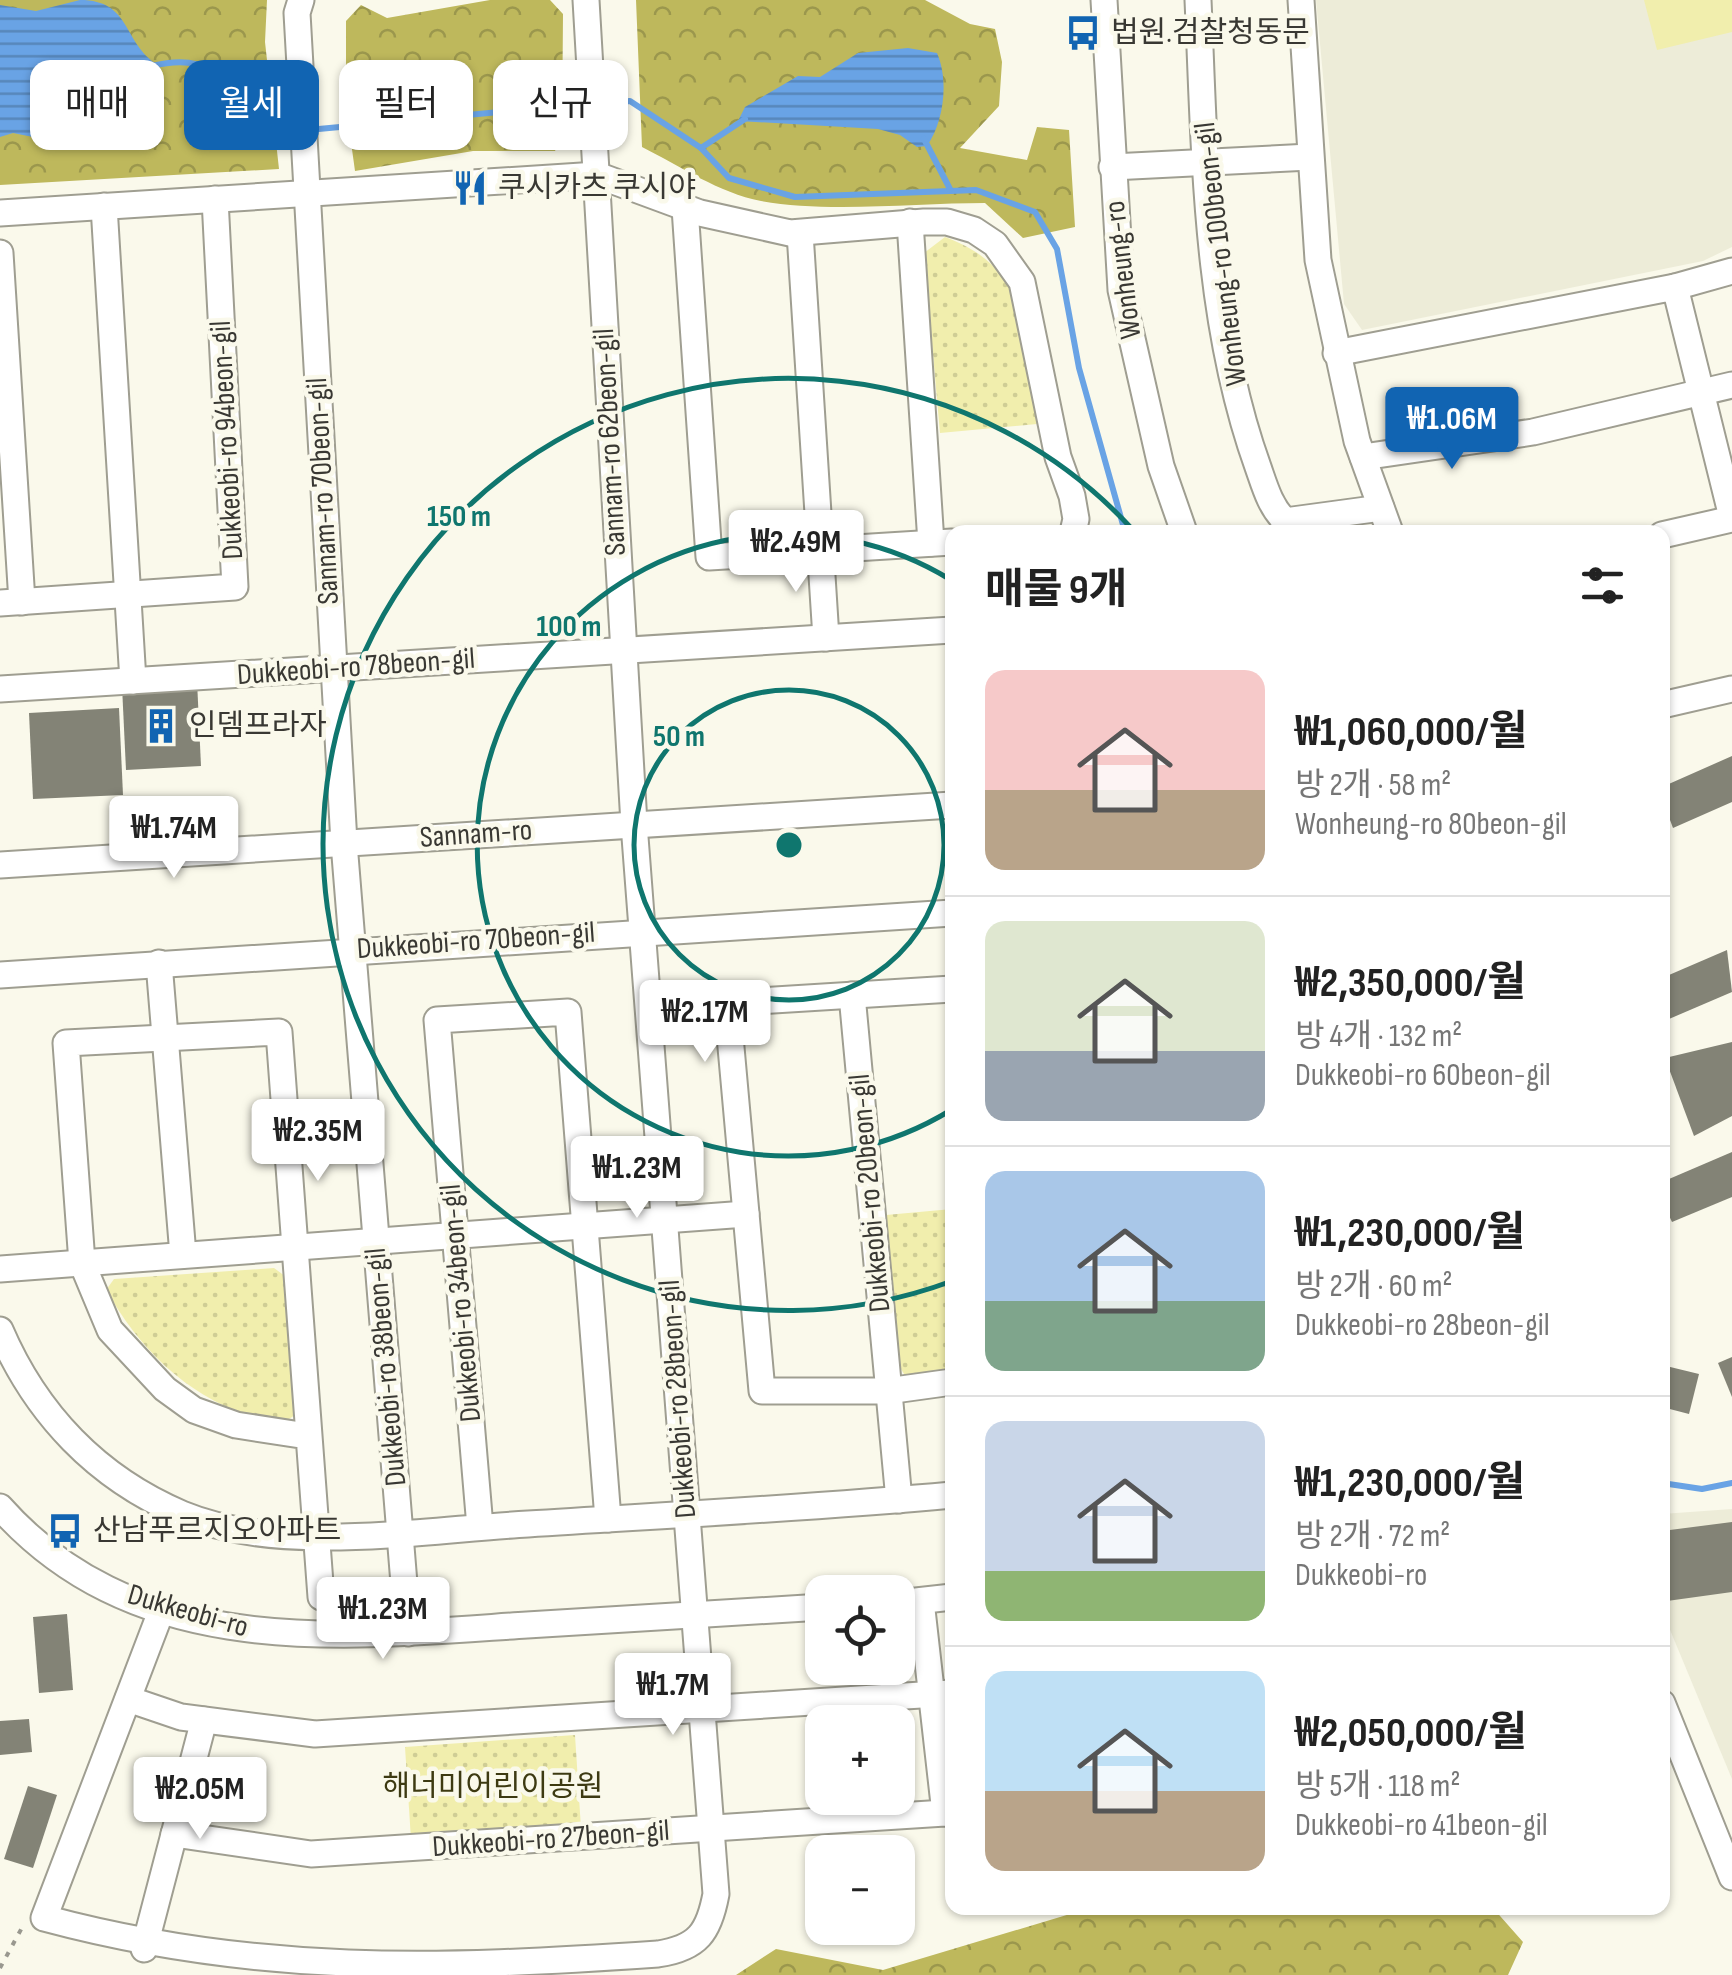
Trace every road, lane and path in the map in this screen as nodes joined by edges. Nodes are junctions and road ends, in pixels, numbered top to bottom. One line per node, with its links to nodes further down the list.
1 (301, 0): 10 (street, Sannam-ro 70beon-gil)
2 (1104, 0): 8 (street, Wonheung-ro)
3 (1198, 0): 7 (street, Wonheung-ro 100beon-gil)
4 (1301, 0): 6 (street)
5 (587, 8): 9 (street, Sannam-ro 62beon-gil)
6 (1310, 157): 7 (street); 20 (street)
7 (1206, 162): 8 (street); 24 (street, Wonheung-ro 100beon-gil)
8 (1112, 167): 27 (street, Wonheung-ro)
9 (597, 175): 10 (street); 13 (street); 36 (street, Sannam-ro 62beon-gil)
10 (305, 194): 11 (street); 37 (street, Sannam-ro 70beon-gil)
11 (215, 199): 12 (street); 32 (street, Dukkeobi-ro 94beon-gil)
12 (104, 206): 14 (street); 32 (street)
13 (684, 208): 16 (street); 31 (street)
14 (0, 212)
15 (910, 222): 16 (street); 26 (street); 30 (street)
16 (800, 233): 31 (street)
17 (0, 253): 33 (street, Dukkeobi-ro 94beon-gil)
18 (1732, 271): 19 (street)
19 (1676, 287): 20 (street); 22 (street)
20 (1336, 353): 23 (street)
21 (1732, 385): 22 (street)
22 (1702, 394): 23 (street); 25 (street)
23 (1363, 458): 24 (street)
24 (1380, 508): 28 (street)
25 (1732, 518): 29 (street)
26 (1073, 525)
27 (1182, 525)
28 (1387, 525)
29 (1670, 533)
30 (942, 542): 31 (street)
31 (820, 550): 35 (street)
32 (128, 595): 33 (street, Dukkeobi-ro 94beon-gil); 38 (street)
33 (11, 602)
34 (945, 630): 35 (street, Dukkeobi-ro 78beon-gil)
35 (826, 638): 36 (street, Dukkeobi-ro 78beon-gil)
36 (622, 650): 37 (street, Dukkeobi-ro 78beon-gil); 43 (street, Sannam-ro 62beon-gil)
37 (333, 668): 38 (street, Dukkeobi-ro 78beon-gil); 44 (street, Sannam-ro 70beon-gil)
38 (133, 681): 39 (street, Dukkeobi-ro 78beon-gil)
39 (0, 689)
40 (1732, 689): 41 (street)
41 (1670, 703)
42 (945, 805): 43 (street, Sannam-ro)
43 (634, 824): 44 (street, Sannam-ro); 47 (street, Dukkeobi-ro 28beon-gil)
44 (344, 843): 45 (street, Sannam-ro); 48 (street, Dukkeobi-ro 38beon-gil)
45 (0, 865)
46 (945, 913): 47 (street, Dukkeobi-ro 70beon-gil)
47 (642, 930): 48 (street, Dukkeobi-ro 70beon-gil); 55 (street, Dukkeobi-ro 28beon-gil)
48 (352, 949): 49 (street, Dukkeobi-ro 70beon-gil); 58 (street, Dukkeobi-ro 38beon-gil)
49 (160, 963): 50 (street, Dukkeobi-ro 70beon-gil); 53 (street)
50 (0, 974)
51 (945, 989): 52 (street)
52 (852, 995): 54 (street); 65 (street, Dukkeobi-ro 20beon-gil)
53 (165, 1038): 59 (street); 60 (street); 61 (street)
54 (746, 1214): 55 (street); 65 (street)
55 (664, 1220): 56 (street); 70 (street, Dukkeobi-ro 28beon-gil)
56 (585, 1226): 57 (street); 57 (street, Dukkeobi-ro 34beon-gil); 71 (street)
57 (455, 1235): 58 (street); 72 (street, Dukkeobi-ro 34beon-gil)
58 (375, 1241): 59 (street); 73 (street, Dukkeobi-ro 38beon-gil)
59 (295, 1247): 60 (street); 66 (street)
60 (183, 1255): 61 (street)
61 (82, 1263): 62 (street); 66 (street)
62 (0, 1269)
63 (0, 1330): 74 (street)
64 (945, 1383): 65 (street)
65 (888, 1391): 68 (street, Dukkeobi-ro 20beon-gil)
66 (307, 1436): 74 (street)
67 (945, 1496): 68 (street)
68 (899, 1500): 70 (street)
69 (0, 1507): 79 (street, Dukkeobi-ro)
70 (686, 1514): 71 (street); 80 (street, Dukkeobi-ro 28beon-gil)
71 (608, 1519): 72 (street)
72 (480, 1526): 73 (street)
73 (399, 1532): 74 (street); 82 (street, Dukkeobi-ro 38beon-gil)
74 (316, 1535): 75 (street)
75 (321, 1596)
76 (945, 1598): 77 (street)
77 (915, 1601)
78 (805, 1608): 80 (street, Dukkeobi-ro)
79 (162, 1609): 82 (street, Dukkeobi-ro); 84 (street)
80 (694, 1615): 82 (street, Dukkeobi-ro); 85 (street, Dukkeobi-ro 27beon-gil)
81 (915, 1619): 83 (street)
82 (408, 1633)
83 (941, 1694): 85 (street); 88 (street)
84 (128, 1699): 86 (street); 93 (street)
85 (702, 1709): 86 (street); 90 (street, Dukkeobi-ro 27beon-gil)
86 (204, 1720): 91 (street)
87 (1670, 1723): 92 (street)
88 (945, 1754)
89 (945, 1813): 90 (street, Dukkeobi-ro 27beon-gil)
90 (711, 1827): 91 (street, Dukkeobi-ro 27beon-gil); 94 (street, Dukkeobi-ro 27beon-gil)
91 (174, 1834): 94 (street)
92 (1732, 1877)
93 (36, 1919): 94 (street, Dukkeobi-ro 27beon-gil); 95 (path)
94 (144, 1950)
95 (0, 1968)

